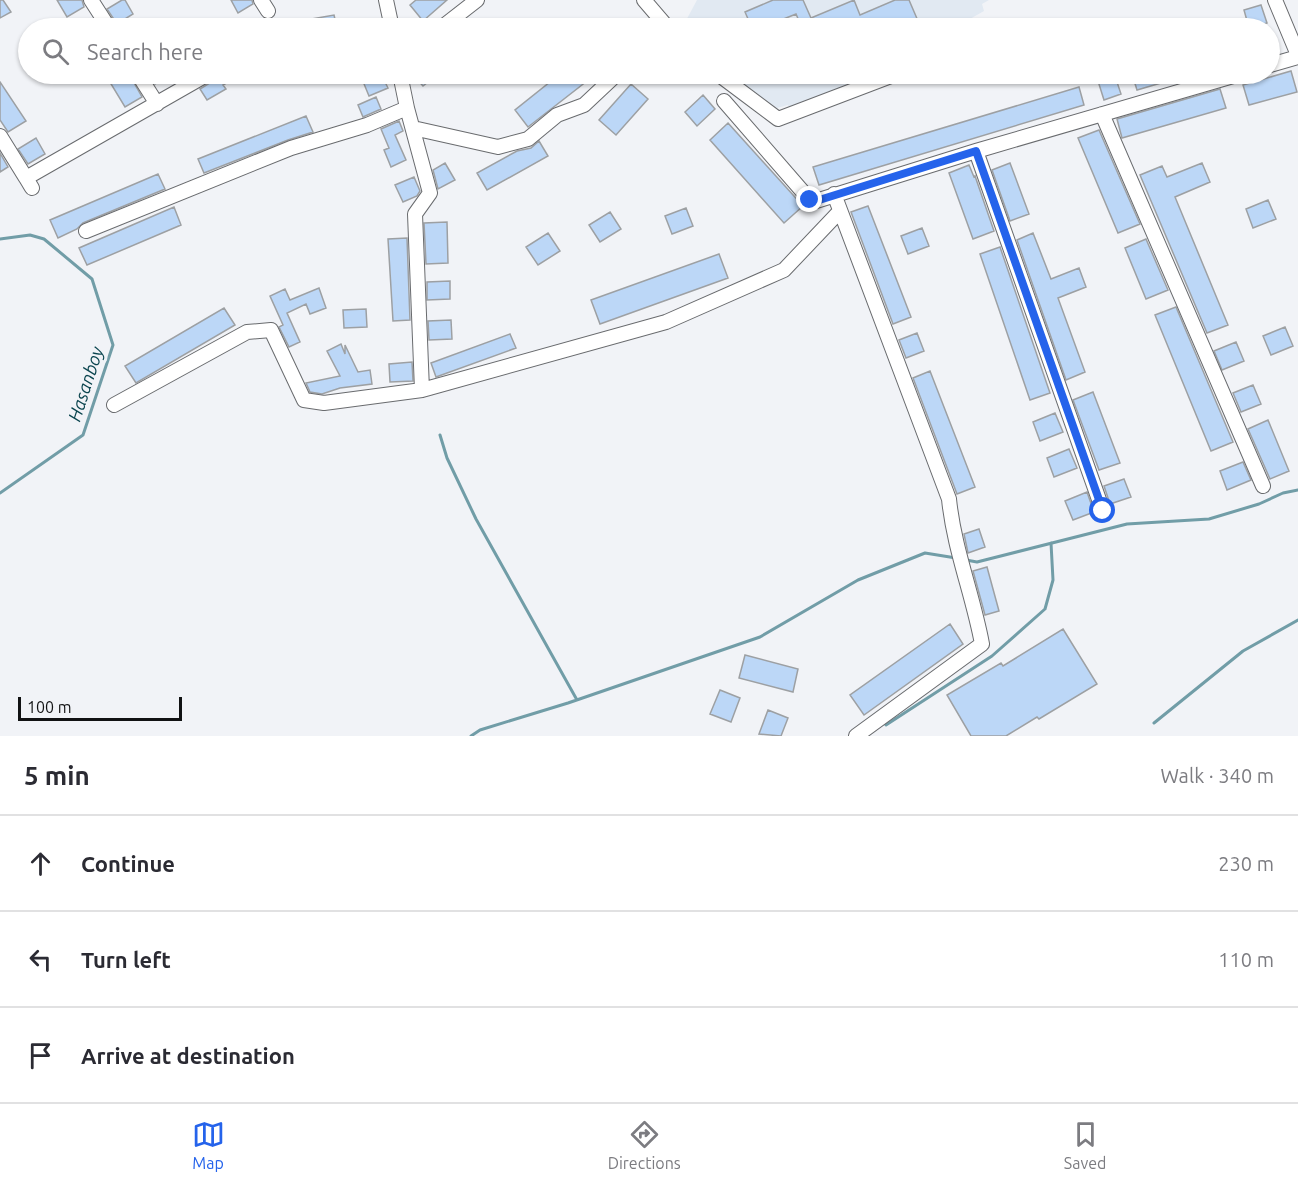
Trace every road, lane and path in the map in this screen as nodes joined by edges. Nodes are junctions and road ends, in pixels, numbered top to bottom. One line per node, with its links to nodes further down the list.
1 (91, 0): 6 (street)
2 (386, 0): 7 (street)
3 (477, 0): 8 (street)
4 (644, 0): 9 (street)
5 (1275, 0): 10 (street)
6 (103, 18)
7 (390, 18)
8 (454, 18)
9 (657, 18)
10 (1298, 56): 11 (street)
11 (1280, 62)
12 (144, 84): 20 (street)
13 (191, 84): 20 (street)
14 (402, 84): 21 (street)
15 (606, 84): 23 (street)
16 (732, 84): 17 (street)
17 (869, 84)
18 (1206, 84): 22 (street)
19 (724, 101): 26 (street)
20 (157, 104): 24 (street)
21 (407, 108): 23 (street); 28 (street)
22 (1102, 114): 25 (street); 31 (street)
23 (414, 128): 29 (street)
24 (0, 136)
25 (976, 151): 26 (street); 32 (street)
26 (834, 194): 27 (street)
27 (840, 212): 29 (street); 33 (street)
28 (86, 231)
29 (422, 390): 30 (street)
30 (114, 405)
31 (1263, 486)
32 (1103, 511)
33 (866, 733)

